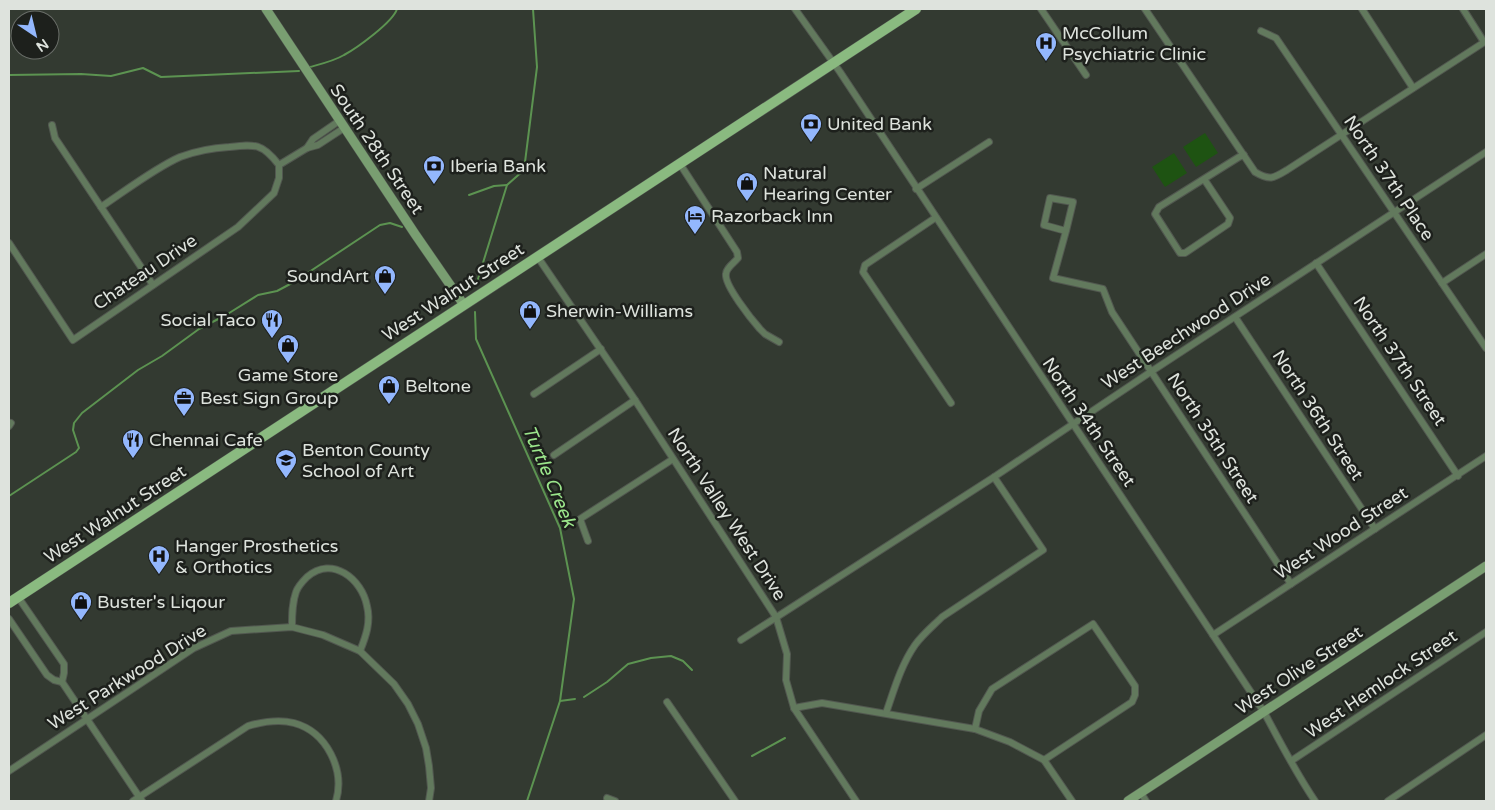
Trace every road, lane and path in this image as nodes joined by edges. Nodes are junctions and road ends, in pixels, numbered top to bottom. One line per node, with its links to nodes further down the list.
1 (266, 9): 13 (main road, South 28th Street)
2 (795, 9): 10 (street, North 34th Street)
3 (916, 9): 10 (main road, West Walnut Street)
4 (1041, 9): 11 (street)
5 (1145, 9): 18 (street)
6 (1362, 9): 12 (street)
7 (1463, 9): 9 (street)
8 (1261, 31): 15 (street, North 37th Place)
9 (1485, 41): 12 (street)
10 (833, 63): 19 (main road, West Walnut Street); 22 (street, North 34th Street)
11 (1086, 75)
12 (1413, 88): 15 (street)
13 (342, 124): 20 (street); 33 (main road, South 28th Street)
14 (52, 125): 23 (street)
15 (1342, 135): 18 (street); 24 (street, North 37th Place)
16 (989, 142): 22 (street)
17 (1486, 152): 24 (street, West Beechwood Drive)
18 (1244, 154): 21 (street)
19 (680, 164): 29 (main road, West Walnut Street); 35 (street)
20 (279, 165): 23 (street); 32 (street, Chateau Drive)
21 (1204, 179): 21 (street)
22 (916, 189): 25 (street, North 34th Street)
23 (102, 207): 32 (street)
24 (1394, 212): 30 (street, West Beechwood Drive); 31 (street, North 37th Place)
25 (935, 218): 41 (street); 42 (street, North 34th Street)
26 (1066, 231): 26 (street, North 35th Street); 38 (street, North 35th Street)
27 (9, 243): 32 (street, Chateau Drive)
28 (1486, 254): 31 (street)
29 (537, 256): 33 (main road, West Walnut Street); 37 (street, North Valley West Drive)
30 (1316, 264): 34 (street, West Beechwood Drive); 47 (street, North 37th Street)
31 (1442, 283): 36 (street, North 37th Place)
32 (153, 285)
33 (464, 305): 52 (main road, West Walnut Street)
34 (1235, 317): 38 (street, West Beechwood Drive); 48 (street, North 36th Street)
35 (779, 342)
36 (1486, 348)
37 (600, 349): 39 (street); 40 (street, North Valley West Drive)
38 (1152, 371): 42 (street, West Beechwood Drive); 51 (street, North 35th Street)
39 (534, 394)
40 (635, 400): 43 (street); 45 (street, North Valley West Drive)
41 (951, 403)
42 (1073, 423): 46 (street, West Beechwood Drive); 57 (street, North 34th Street)
43 (554, 455)
44 (1486, 456): 47 (street, West Wood Street)
45 (673, 459): 49 (street); 53 (street, North Valley West Drive)
46 (994, 476): 53 (street, West Beechwood Drive); 64 (street)
47 (1458, 476): 48 (street, West Wood Street)
48 (1375, 530): 51 (street, West Wood Street)
49 (588, 541)
50 (1486, 566): 63 (main road, West Olive Street)
51 (1291, 584): 57 (street, West Wood Street)
52 (13, 600): 60 (street)
53 (776, 617): 58 (street, West Beechwood Drive); 62 (street, North Valley West Drive)
54 (9, 619): 60 (street)
55 (292, 627): 59 (street, West Parkwood Drive); 59 (street); 65 (street, West Parkwood Drive)
56 (1486, 632): 69 (street, West Hemlock Street)
57 (1212, 635): 63 (street, North 34th Street)
58 (741, 640)
59 (360, 651): 75 (street, West Parkwood Drive)
60 (62, 682): 65 (street)
61 (667, 702): 77 (street)
62 (794, 708): 64 (street); 78 (street, North Valley West Drive)
63 (1264, 712): 69 (street, North 34th Street); 71 (main road, West Olive Street)
64 (886, 713): 66 (street)
65 (87, 719): 70 (street, West Parkwood Drive); 73 (street)
66 (975, 729): 68 (street); 68 (street)
67 (1486, 735): 82 (street)
68 (1044, 760): 79 (street)
69 (1292, 761): 81 (street, North 34th Street)
70 (9, 771)
71 (1143, 797): 80 (main road, West Olive Street)
72 (607, 798): 76 (street)
73 (138, 800): 74 (street)
74 (336, 801)
75 (429, 801)
76 (615, 801)
77 (735, 801)
78 (856, 801)
79 (1072, 801)
80 (1128, 801)
81 (1315, 801)
82 (1388, 801)

